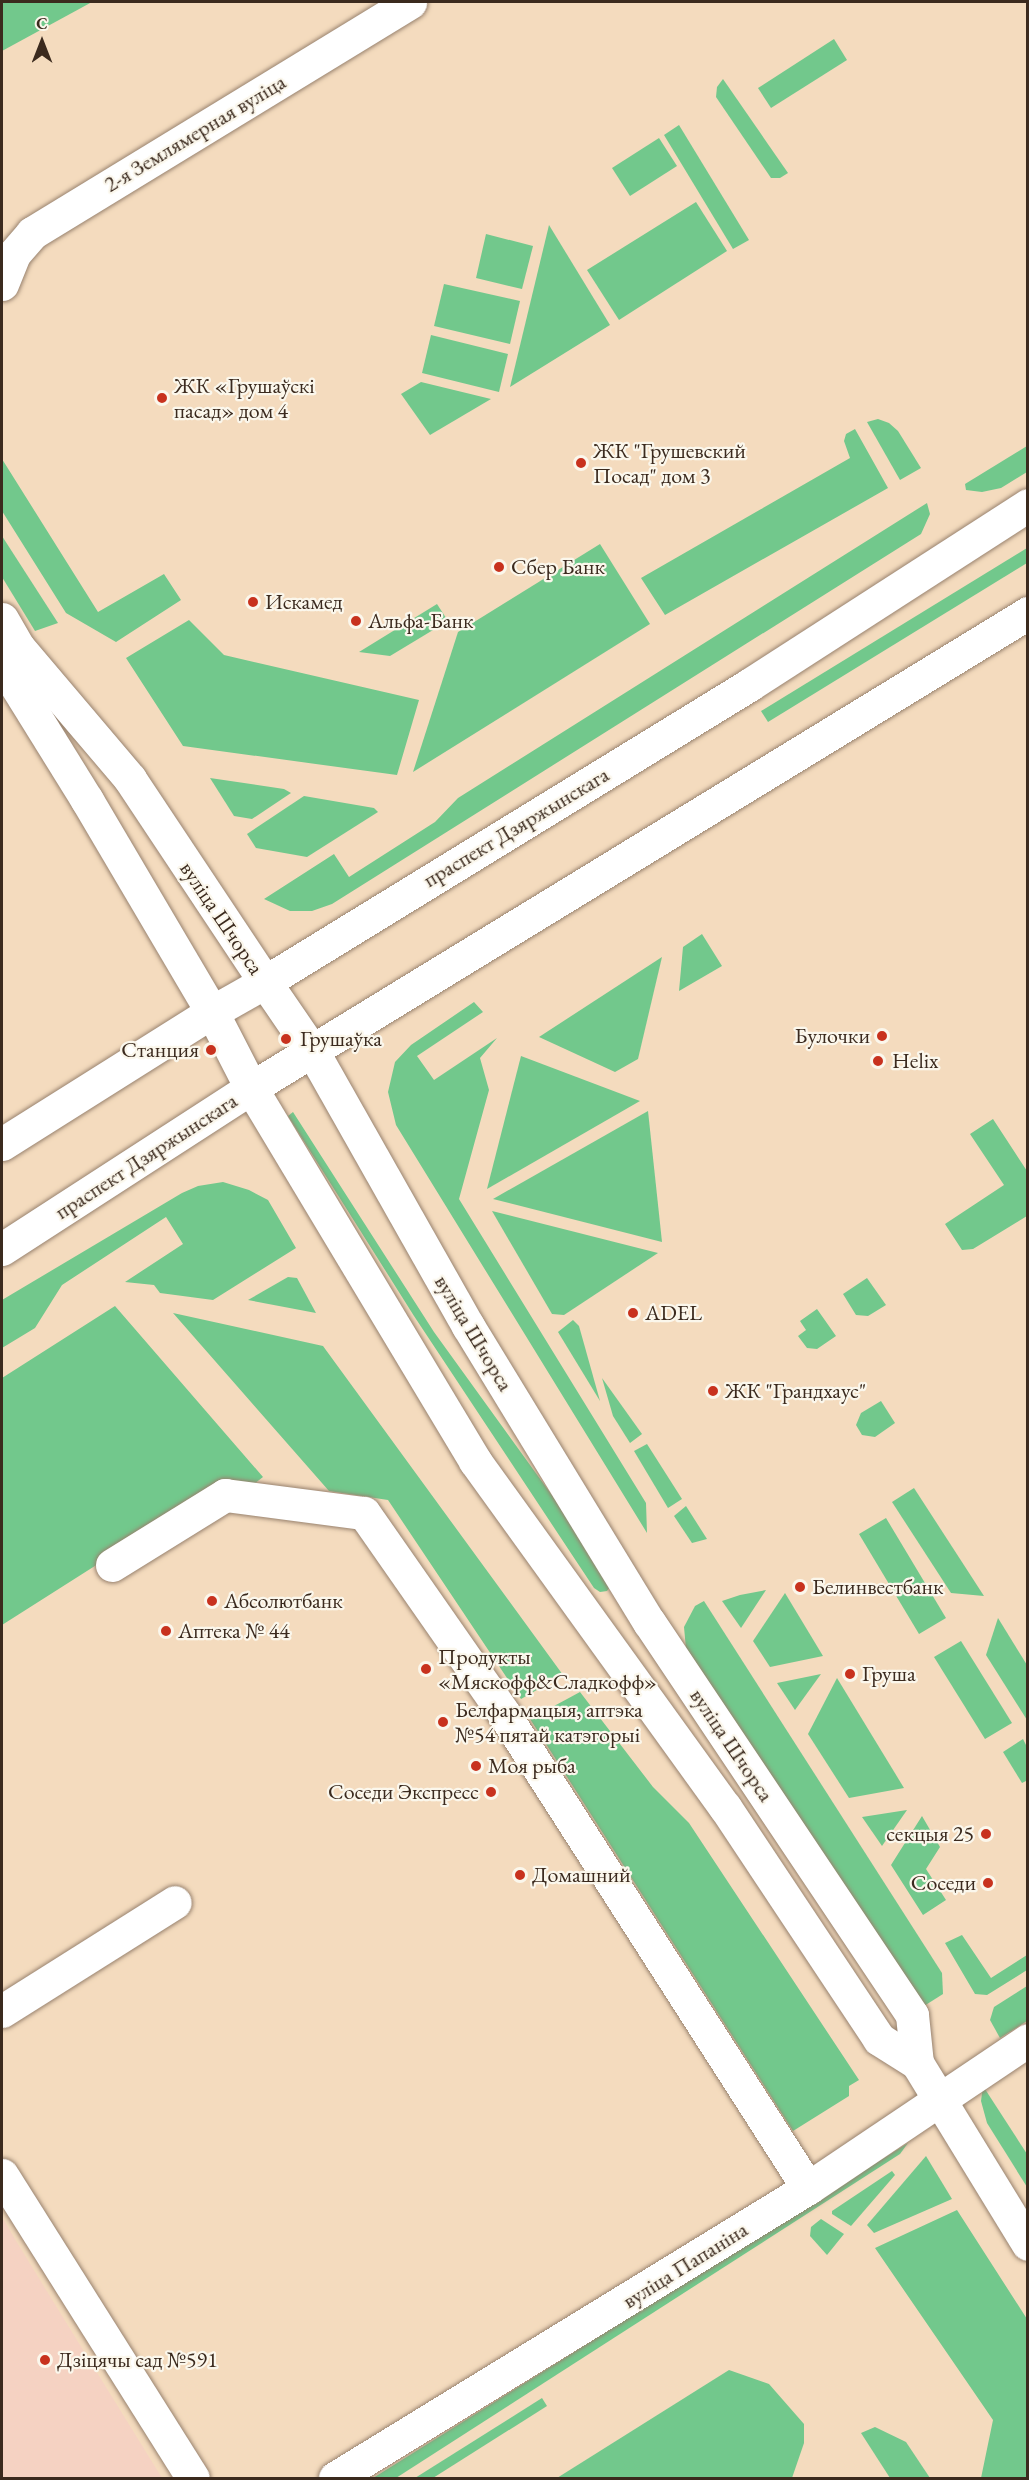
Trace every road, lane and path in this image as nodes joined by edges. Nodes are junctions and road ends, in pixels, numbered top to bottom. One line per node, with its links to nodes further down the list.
1 (410, 2): 2 (main road, 2-я Землямерная вуліца)
2 (2, 284)
3 (1028, 506): 7 (main road, праспект Дзяржынскага)
4 (1028, 613): 9 (main road, праспект Дзяржынскага)
5 (2, 619): 7 (main road, вуліца Шчорса)
6 (2, 663): 8 (main road, вуліца Шчорса)
7 (265, 982): 8 (main road, праспект Дзяржынскага); 9 (main road, вуліца Шчорса)
8 (212, 1012): 10 (main road, вуліца Шчорса); 11 (main road, праспект Дзяржынскага)
9 (313, 1052): 10 (main road, праспект Дзяржынскага); 17 (main road, вуліца Шчорса)
10 (251, 1088): 12 (main road, праспект Дзяржынскага); 17 (main road, вуліца Шчорса)
11 (2, 1144)
12 (2, 1249)
13 (112, 1565): 20 (main road)
14 (175, 1902): 15 (main road)
15 (2, 2011)
16 (1028, 2040): 18 (main road, вуліца Папаніна)
17 (917, 2063): 18 (main road, вуліца Шчорса)
18 (939, 2098): 20 (main road, вуліца Папаніна); 21 (main road, вуліца Шчорса)
19 (2, 2175): 22 (main road)
20 (808, 2188): 23 (main road, вуліца Папаніна)
21 (1028, 2244)
22 (193, 2478)
23 (335, 2478)

